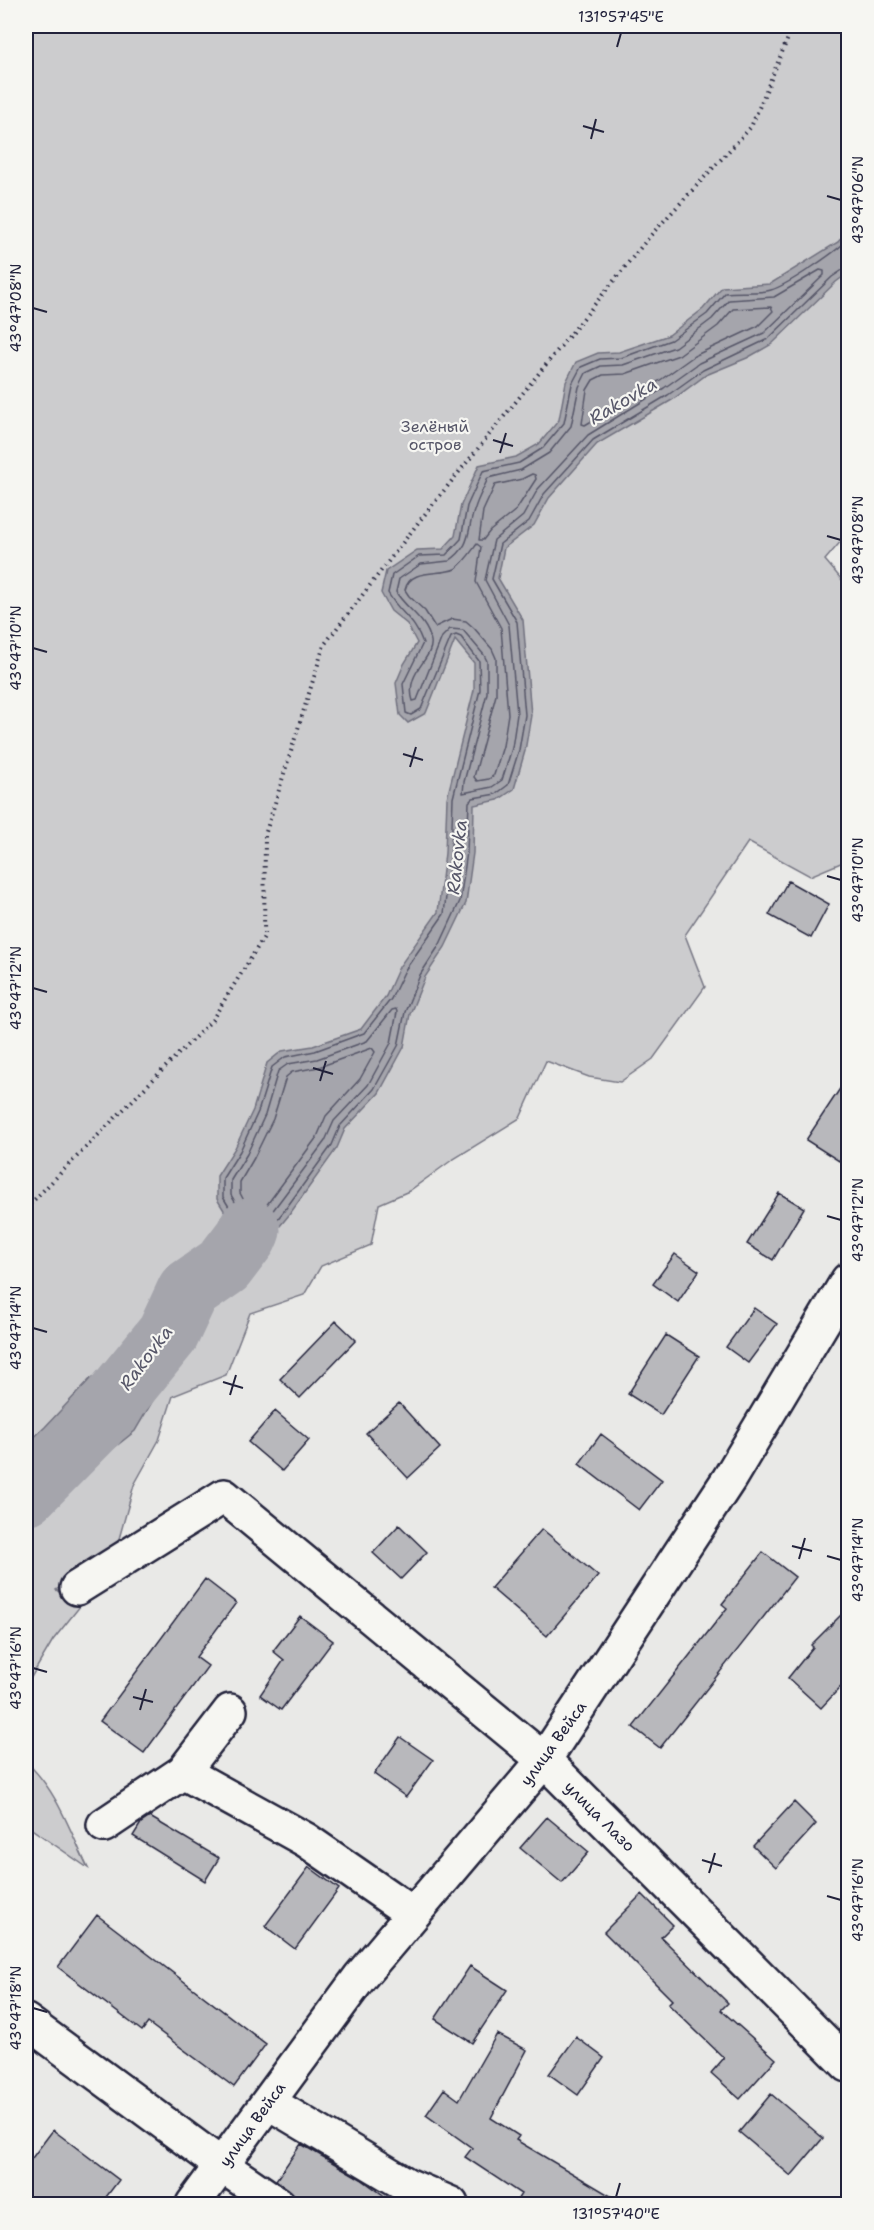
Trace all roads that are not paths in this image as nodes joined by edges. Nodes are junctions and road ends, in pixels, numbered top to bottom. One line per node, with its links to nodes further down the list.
1 (849, 1280): 4 (street, улица Вейса)
2 (77, 1588): 4 (street, улица Лазо)
3 (230, 1710): 5 (street)
4 (544, 1760): 7 (street, улица Вейса); 9 (street, улица Лазо)
5 (183, 1772): 6 (street); 7 (street)
6 (104, 1825)
7 (413, 1914): 10 (street, улица Вейса)
8 (26, 2021): 11 (street)
9 (849, 2065)
10 (268, 2102): 11 (street, улица Вейса); 14 (street)
11 (221, 2165): 12 (street, улица Вейса); 13 (street)
12 (193, 2205)
13 (278, 2205)
14 (451, 2205)

